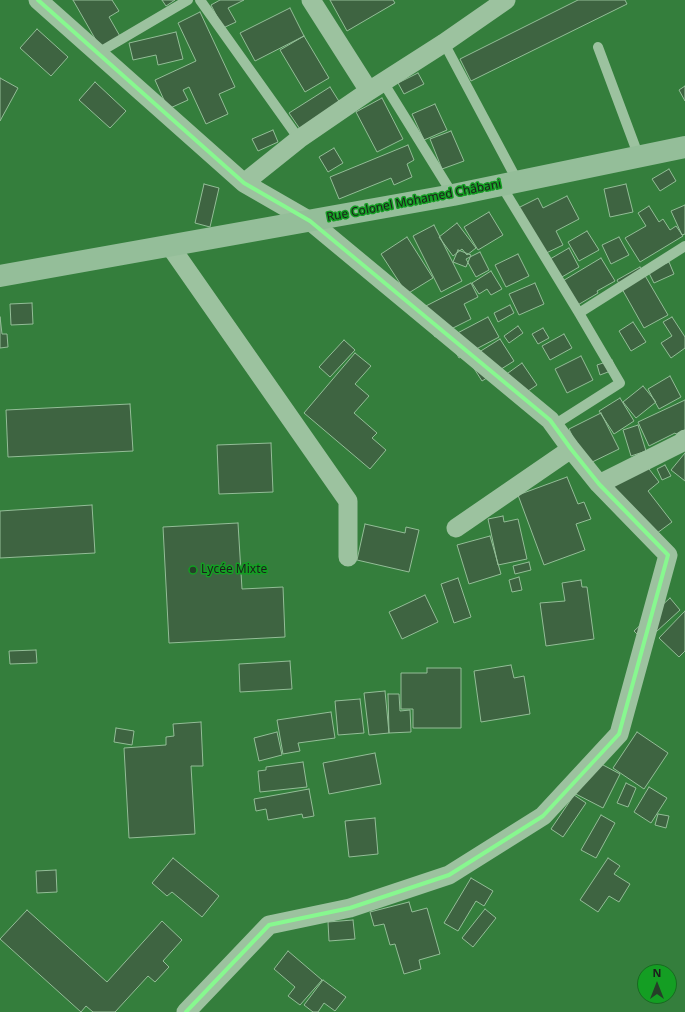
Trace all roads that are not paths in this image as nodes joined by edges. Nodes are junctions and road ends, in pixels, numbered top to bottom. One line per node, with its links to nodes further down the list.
1 (38, 0): 8 (street)
2 (188, 0): 8 (lane)
3 (200, 0): 10 (lane)
4 (311, 0): 9 (street)
5 (506, 0): 6 (street)
6 (444, 43): 9 (street); 14 (lane)
7 (598, 47): 12 (lane)
8 (98, 54): 13 (street)
9 (376, 87): 10 (street); 15 (lane)
10 (299, 139): 13 (street)
11 (685, 147): 12 (main road, Rue Colonel Mohamed Châbani)
12 (639, 157): 14 (main road, Rue Colonel Mohamed Châbani)
13 (244, 183): 16 (street)
14 (510, 183): 15 (main road, Rue Colonel Mohamed Châbani); 20 (lane)
15 (453, 195): 16 (main road, Rue Colonel Mohamed Châbani)
16 (310, 220): 17 (main road, Rue Colonel Mohamed Châbani); 21 (street)
17 (170, 246): 19 (main road, Rue Colonel Mohamed Châbani); 26 (street)
18 (685, 246): 20 (lane)
19 (0, 276)
20 (579, 313): 21 (lane)
21 (554, 425): 23 (street)
22 (685, 439): 24 (street)
23 (571, 449): 24 (street); 25 (street)
24 (599, 484): 27 (street)
25 (456, 528)
26 (348, 557)
27 (186, 1012)

